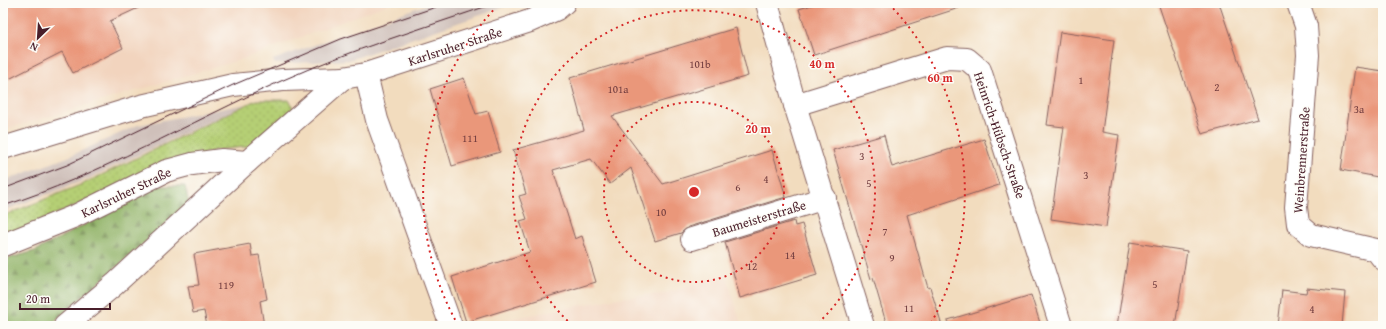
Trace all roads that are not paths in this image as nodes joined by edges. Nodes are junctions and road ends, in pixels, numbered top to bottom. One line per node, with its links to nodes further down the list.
1 (564, 3): 4 (street, Karlsruher Straße)
2 (767, 3): 6 (street)
3 (1298, 3): 12 (street, Weinbrennerstraße)
4 (366, 74): 5 (street, Karlsruher Straße); 14 (street)
5 (343, 78): 7 (street, Karlsruher Straße); 8 (street)
6 (796, 105): 9 (street); 16 (street, Heinrich-Hübsch-Straße)
7 (3, 148)
8 (247, 162): 11 (street, Karlsruher Straße); 13 (street)
9 (825, 198): 10 (street, Baumeisterstraße); 15 (street)
10 (692, 239)
11 (3, 245)
12 (1383, 259)
13 (65, 326)
14 (451, 326)
15 (863, 326)
16 (1061, 326)

